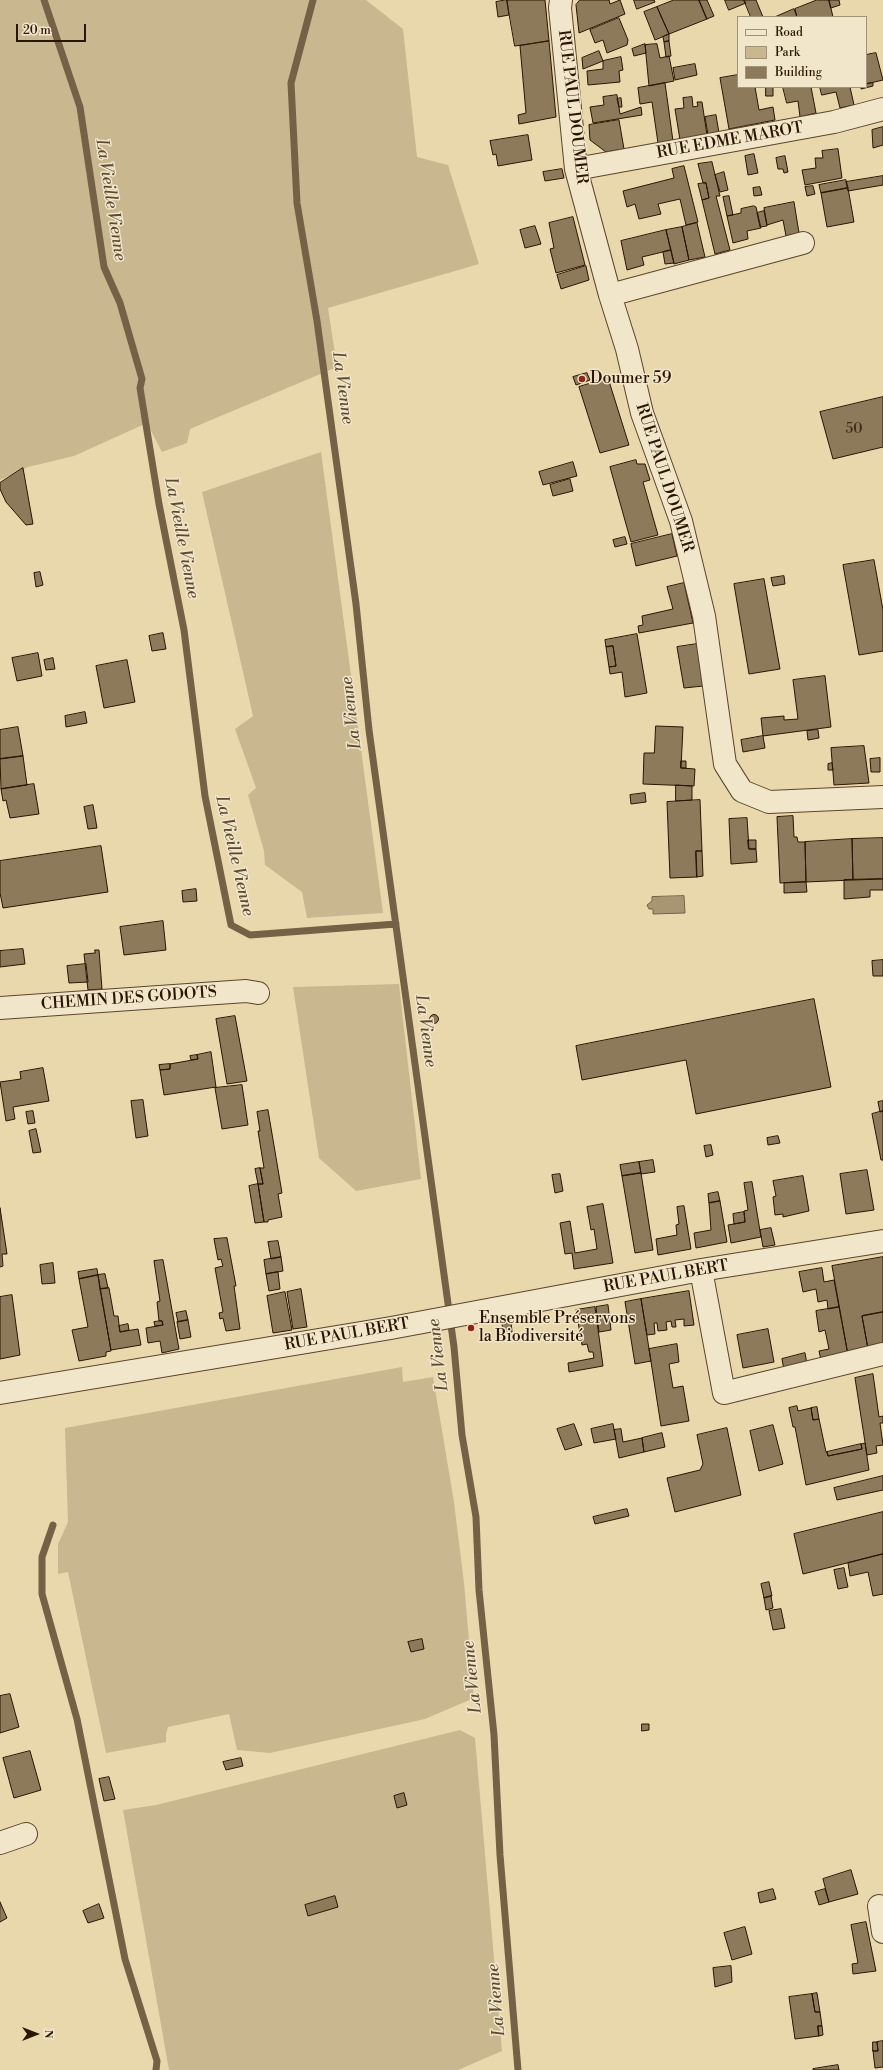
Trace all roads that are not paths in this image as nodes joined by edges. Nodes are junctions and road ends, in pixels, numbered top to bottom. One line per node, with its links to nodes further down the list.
1 (561, 0): 3 (street, RUE PAUL DOUMER)
2 (883, 109): 3 (street, RUE EDME MAROT)
3 (576, 169): 5 (street, RUE PAUL DOUMER)
4 (804, 243): 5 (street)
5 (610, 295): 6 (street, RUE PAUL DOUMER)
6 (883, 797)
7 (258, 993): 8 (street, CHEMIN DES GODOTS)
8 (0, 1008)
9 (883, 1240): 10 (street, RUE PAUL BERT)
10 (701, 1270): 11 (street); 12 (street, RUE PAUL BERT)
11 (883, 1354)
12 (0, 1393)
13 (26, 1834): 14 (street)
14 (0, 1843)
15 (879, 1906): 16 (street)
16 (883, 1932)

